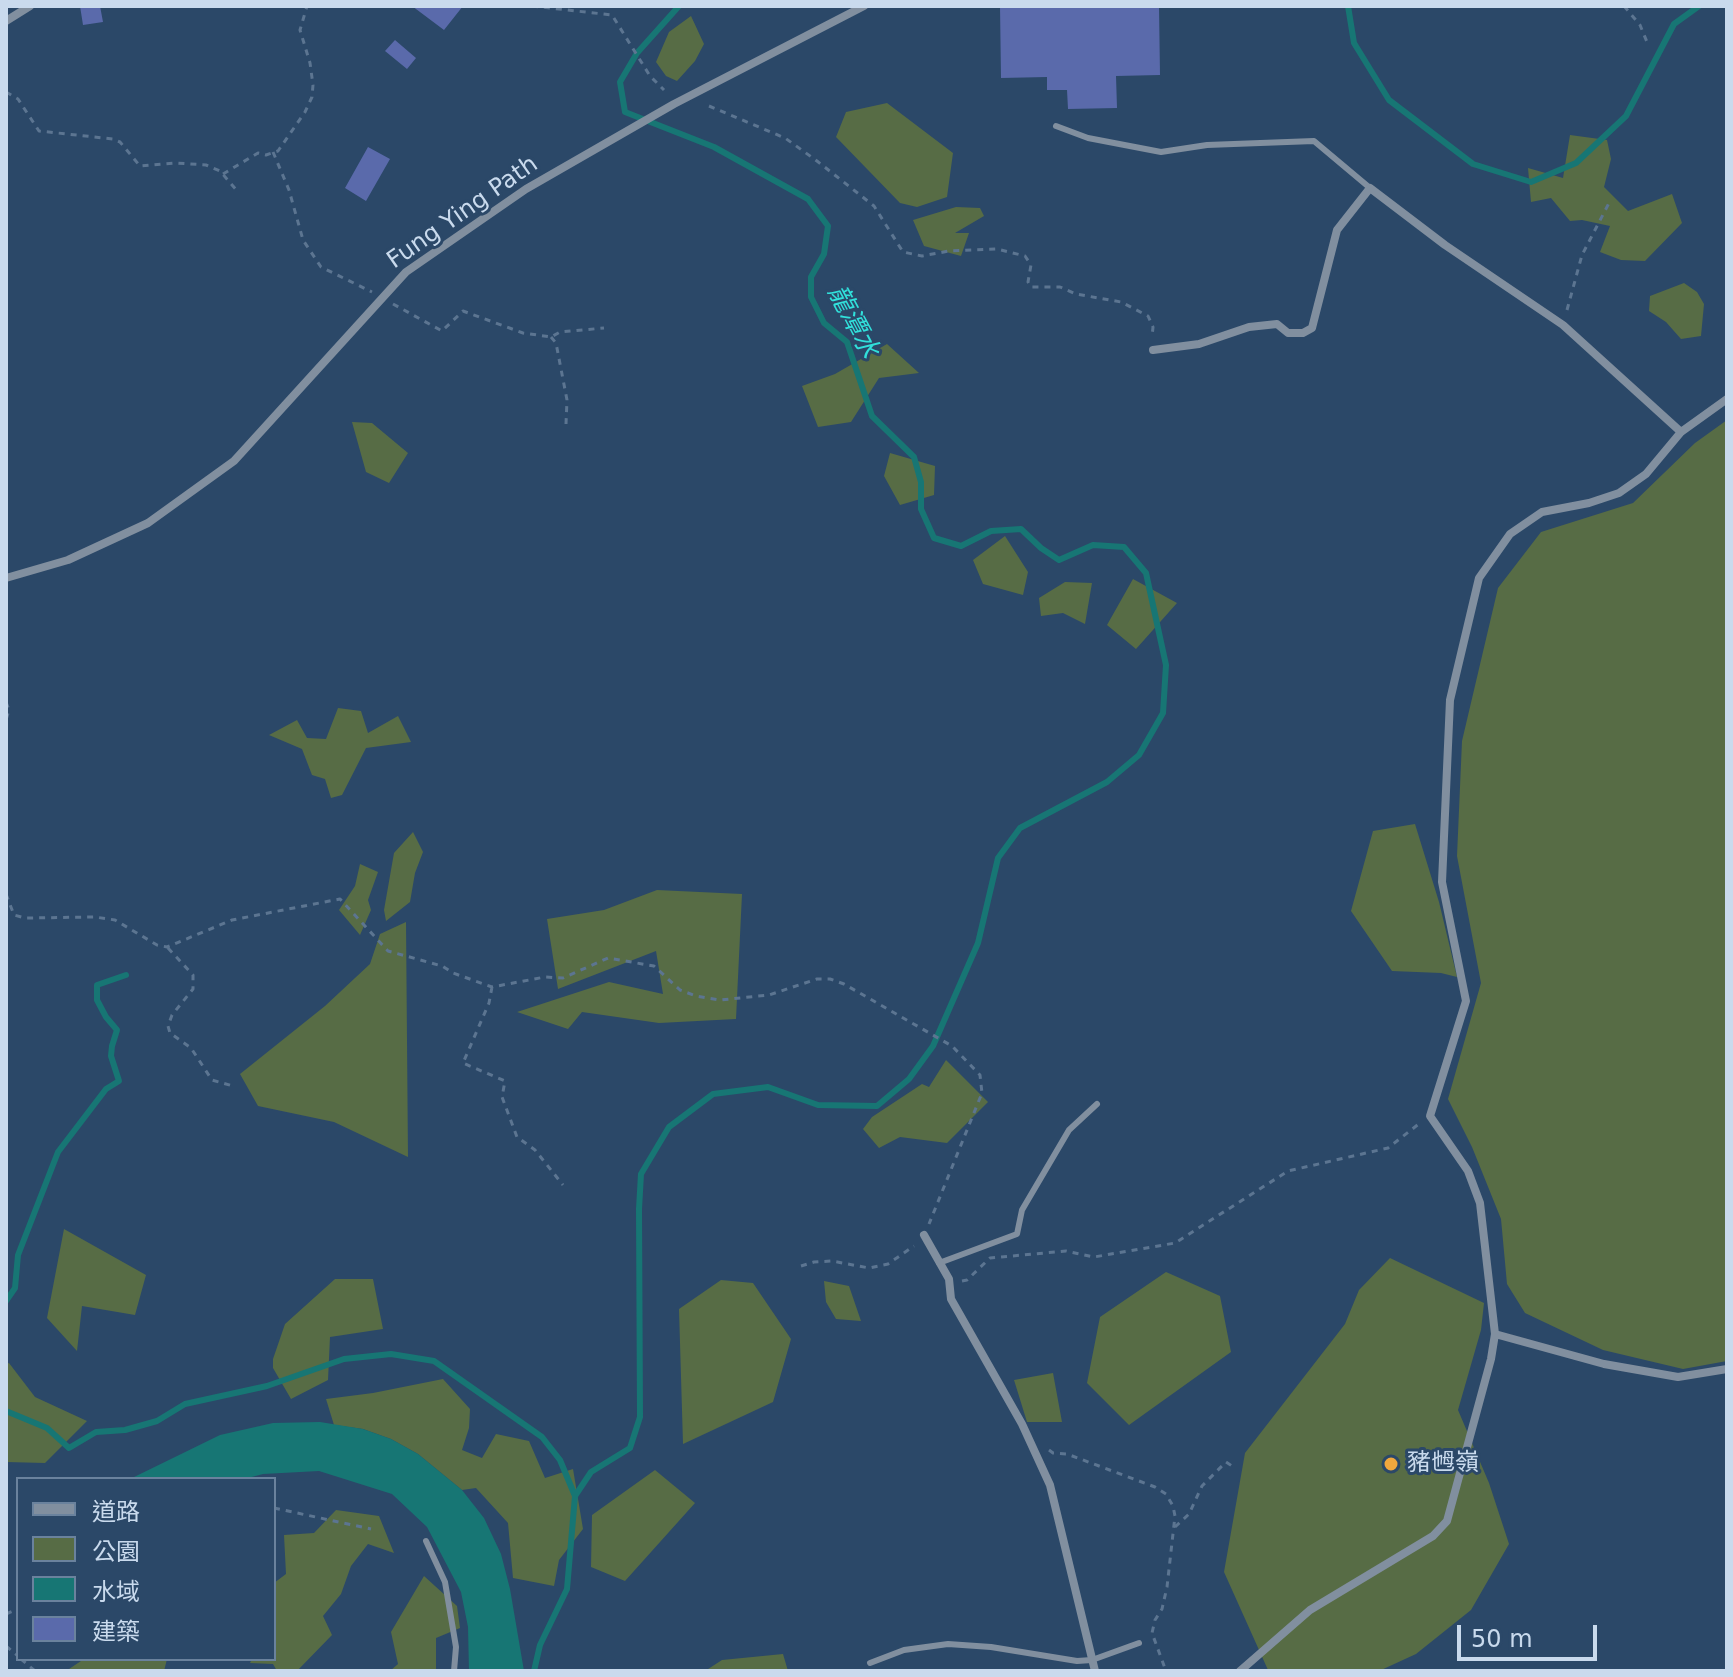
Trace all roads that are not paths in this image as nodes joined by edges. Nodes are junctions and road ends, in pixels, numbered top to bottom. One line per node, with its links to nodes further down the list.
1 (30, 6): 3 (street)
2 (864, 6): 9 (street, Fung Ying Path)
3 (6, 21)
4 (1056, 126): 5 (lane)
5 (1370, 188): 6 (street); 8 (street)
6 (1153, 350)
7 (1727, 399): 8 (street)
8 (1681, 432): 13 (street)
9 (6, 578)
10 (1097, 1104): 12 (lane)
11 (924, 1235): 12 (street)
12 (939, 1263): 17 (street)
13 (1495, 1334): 14 (street); 21 (street)
14 (1727, 1369)
15 (426, 1541): 19 (lane)
16 (1139, 1643): 17 (lane)
17 (1092, 1660): 18 (lane); 20 (street)
18 (870, 1663)
19 (454, 1671)
20 (1095, 1671)
21 (1240, 1671)

